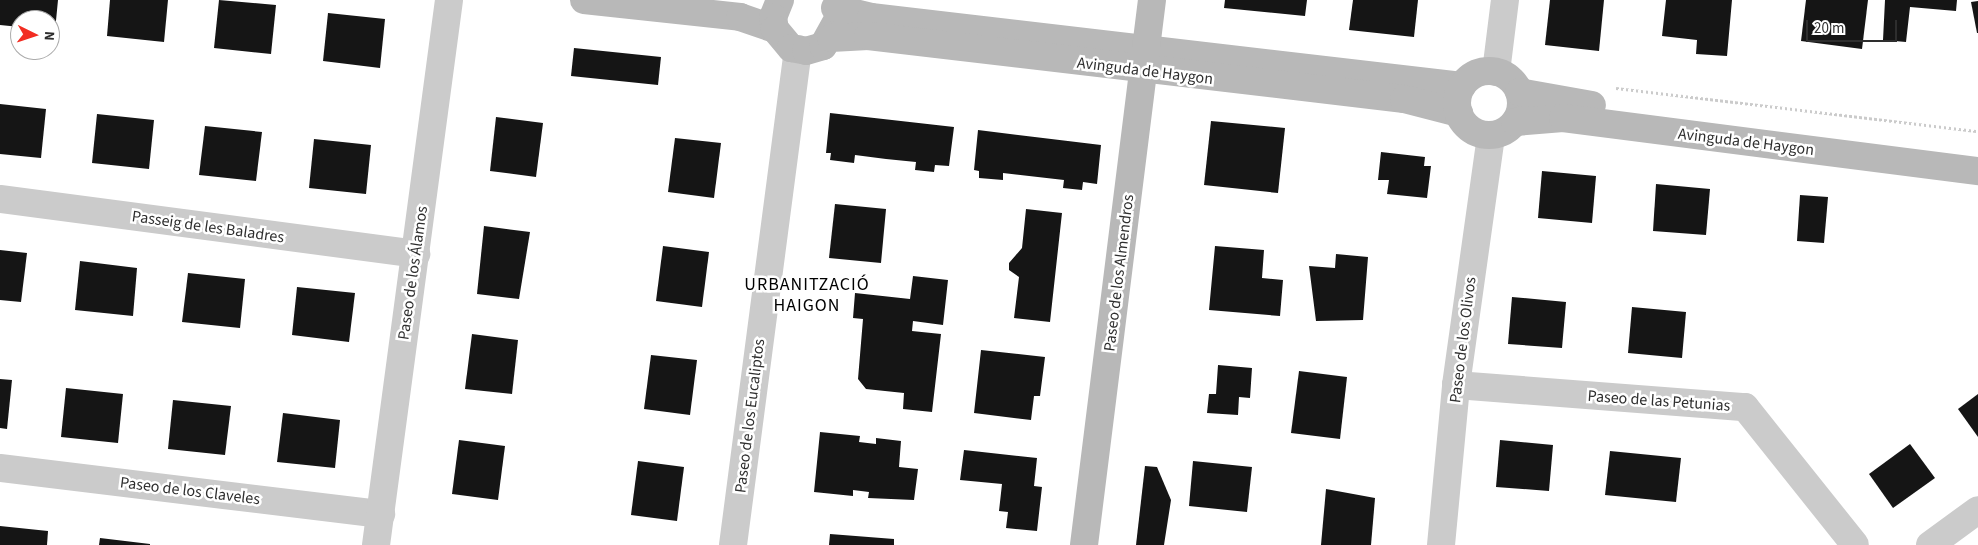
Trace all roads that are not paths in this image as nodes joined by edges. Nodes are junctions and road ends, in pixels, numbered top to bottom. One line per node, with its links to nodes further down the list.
1 (449, 0): 21 (street, Paseo de los Álamos)
2 (584, 0): 8 (street)
3 (727, 0): 6 (street)
4 (1152, 0): 11 (street, Paseo de los Almendros)
5 (1505, 0): 12 (street)
6 (779, 1): 8 (street)
7 (833, 4): 9 (street); 11 (street, Avinguda de Haygon)
8 (775, 29): 10 (street)
9 (831, 38): 10 (street); 11 (street, Avinguda de Haygon)
10 (798, 49): 27 (street, Paseo de los Eucaliptos)
11 (1145, 60): 13 (street, Avinguda de Haygon); 15 (street, Avinguda de Haygon); 28 (street, Paseo de los Almendros)
12 (1496, 72): 13 (street); 14 (street)
13 (1462, 86): 15 (street)
14 (1519, 92): 16 (street); 18 (street, Avinguda de Haygon)
15 (1459, 113): 17 (street)
16 (1515, 122): 17 (street); 19 (street, Avinguda de Haygon)
17 (1490, 135): 22 (street, Paseo de los Olivos)
18 (1978, 154)
19 (1978, 171)
20 (0, 199): 21 (street, Passeig de les Baladres)
21 (416, 254): 25 (street, Paseo de los Álamos)
22 (1456, 385): 29 (street, Paseo de los Olivos); 30 (street, Paseo de las Petunias)
23 (0, 468): 25 (street, Paseo de los Claveles)
24 (1978, 510): 31 (street)
25 (381, 514): 26 (street, Paseo de los Álamos)
26 (376, 545)
27 (733, 545)
28 (1084, 545)
29 (1442, 545)
30 (1855, 545)
31 (1930, 545)

